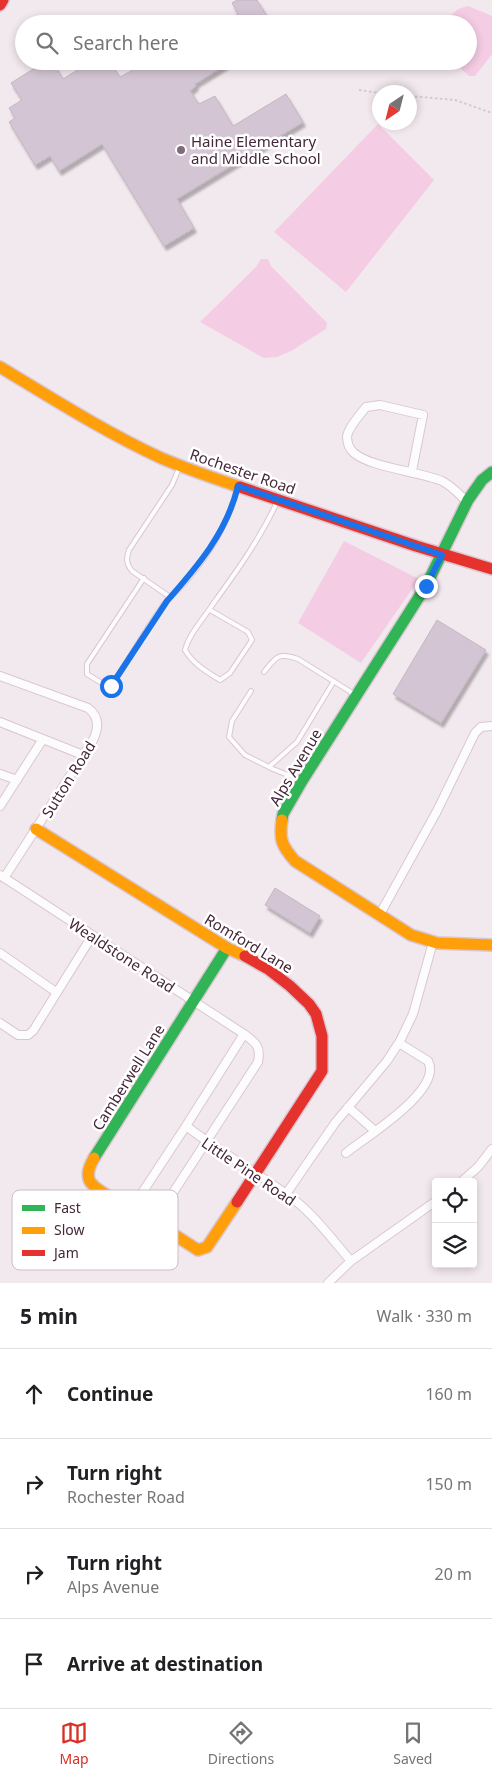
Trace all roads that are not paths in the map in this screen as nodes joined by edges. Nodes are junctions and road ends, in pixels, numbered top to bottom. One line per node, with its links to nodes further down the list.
1 (3, 0): 2 (street)
2 (0, 5)
3 (0, 367): 4 (street, Rochester Road)
4 (180, 465): 7 (street, Rochester Road); 12 (lane)
5 (412, 471): 5 (street); 9 (street)
6 (492, 472): 9 (street, Alps Avenue)
7 (238, 486): 8 (street, Rochester Road); 13 (lane)
8 (278, 500): 10 (street, Rochester Road); 14 (lane)
9 (466, 501): 10 (street, Alps Avenue)
10 (442, 555): 11 (street, Rochester Road); 19 (street, Alps Avenue)
11 (492, 569)
12 (144, 578): 13 (lane); 13 (lane)
13 (170, 597)
14 (210, 610): 14 (lane)
15 (264, 672): 17 (lane)
16 (0, 676): 23 (street, Sutton Road)
17 (334, 681): 19 (lane); 24 (lane)
18 (251, 691): 24 (lane)
19 (356, 695): 27 (street, Alps Avenue)
20 (0, 722): 22 (street)
21 (492, 726): 31 (street)
22 (43, 739): 23 (street); 26 (street)
23 (84, 755): 29 (street, Sutton Road)
24 (269, 767): 27 (lane)
25 (0, 774): 26 (street)
26 (17, 780): 28 (street)
27 (302, 780): 31 (street, Alps Avenue)
28 (0, 806)
29 (36, 828): 30 (street, Sutton Road); 35 (street, Romford Lane)
30 (2, 877): 32 (street, Wealdstone Road)
31 (380, 914): 33 (street, Alps Avenue)
32 (92, 936): 37 (street); 38 (street, Wealdstone Road)
33 (433, 942): 34 (street, Alps Avenue); 41 (street)
34 (492, 945)
35 (227, 948): 38 (street, Camberwell Lane); 48 (street, Romford Lane)
36 (0, 953): 37 (street)
37 (56, 992): 39 (street)
38 (193, 1001): 40 (street, Wealdstone Road); 50 (street, Camberwell Lane)
39 (0, 1023)
40 (244, 1034): 43 (street); 45 (street, Wealdstone Road)
41 (399, 1043): 42 (street); 44 (street)
42 (348, 1107): 44 (street); 53 (street)
43 (186, 1126): 45 (street, Little Pine Road); 51 (street)
44 (375, 1131): 47 (street)
45 (206, 1142): 48 (street, Little Pine Road); 52 (street, Wealdstone Road)
46 (492, 1149): 49 (street)
47 (346, 1153)
48 (255, 1174): 53 (street, Little Pine Road); 55 (street, Romford Lane)
49 (466, 1178)
50 (100, 1190)
51 (144, 1190)
52 (175, 1190)
53 (286, 1194): 56 (street, Little Pine Road)
54 (432, 1204): 56 (street)
55 (178, 1237)
56 (351, 1261): 57 (street)
57 (328, 1283)

